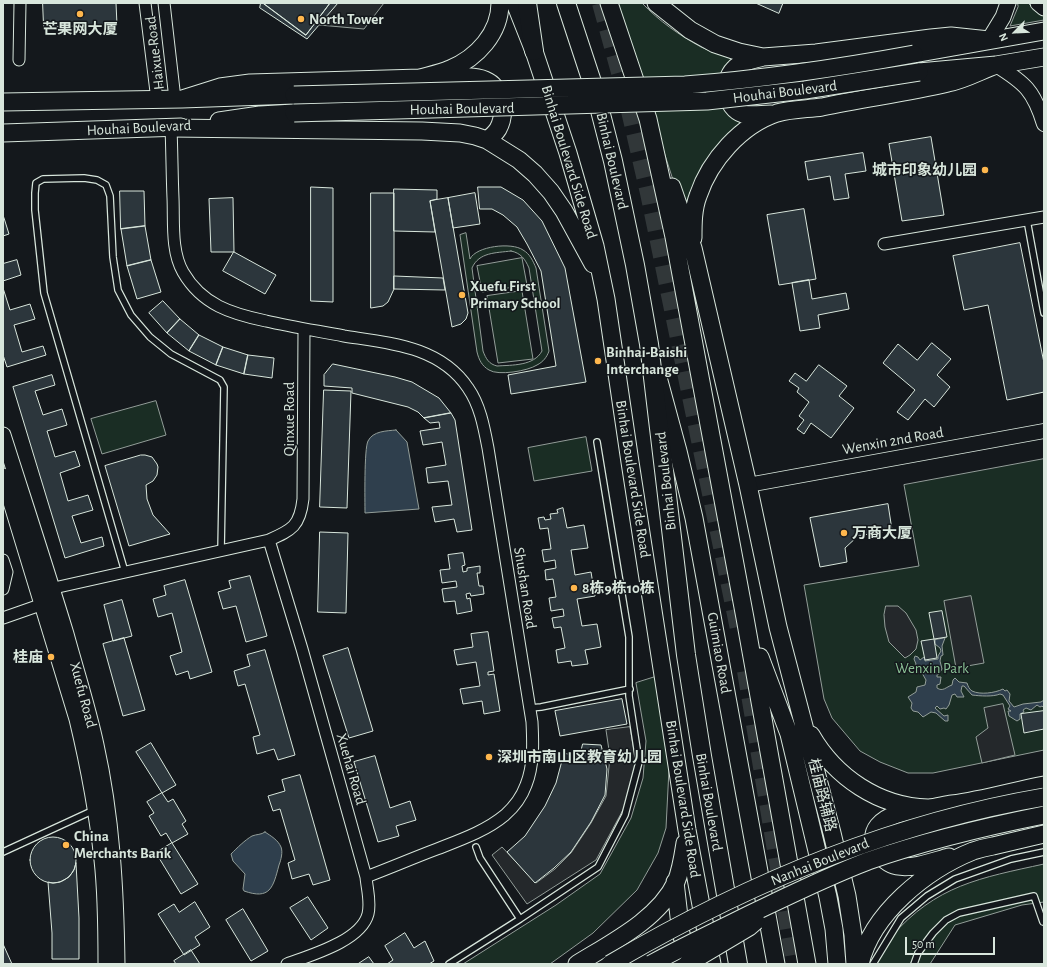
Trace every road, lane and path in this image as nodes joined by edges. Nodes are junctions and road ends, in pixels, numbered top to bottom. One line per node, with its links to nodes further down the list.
1 (20, 3): 18 (street)
2 (145, 3): 22 (street, Haixue Road)
3 (164, 3): 21 (street, Haixue Road)
4 (500, 3): 20 (main road)
5 (515, 3): 15 (main road, Binhai Boulevard Side Road)
6 (527, 3): 15 (highway)
7 (566, 3): 37 (highway, Binhai Boulevard)
8 (610, 3): 25 (main road)
9 (656, 3): 16 (main road)
10 (1008, 3): 14 (main road)
11 (1038, 3): 12 (main road)
12 (1044, 8)
13 (1044, 31): 14 (main road)
14 (989, 40): 16 (main road); 21 (main road, Houhai Boulevard, bridge)
15 (534, 51): 34 (main road, Binhai Boulevard Side Road)
16 (763, 57): 24 (main road)
17 (1044, 57): 19 (main road)
18 (19, 60)
19 (996, 65): 24 (main road); 26 (street); 27 (main road, Houhai Boulevard, bridge)
20 (420, 78): 21 (main road); 29 (main road)
21 (179, 99): 22 (main road, Houhai Boulevard)
22 (157, 100): 23 (main road, Houhai Boulevard)
23 (3, 102)
24 (777, 113): 33 (main road)
25 (648, 118): 33 (main road); 50 (main road)
26 (1044, 124)
27 (171, 128): 28 (main road, Houhai Boulevard); 29 (main road); 36 (street)
28 (3, 133)
29 (487, 140): 34 (main road)
30 (1044, 217): 31 (street)
31 (1027, 220): 32 (street); 35 (lane)
32 (884, 244)
33 (693, 248): 42 (main road)
34 (606, 299): 61 (main road, Binhai Boulevard Side Road)
35 (1044, 313)
36 (304, 329): 43 (street, Qinxue Road); 53 (street, Shushan Road)
37 (649, 344): 82 (highway, Binhai Boulevard); 83 (main road, Guimiao Road)
38 (1044, 431): 42 (street, Wenxin 2nd Road)
39 (3, 435): 48 (main road, Xuefu Road)
40 (597, 442): 52 (lane)
41 (3, 476): 48 (main road, Xuefu Road)
42 (748, 484): 51 (main road)
43 (269, 540): 44 (street, Qinxue Road); 67 (street, Xuehai Road)
44 (221, 551): 46 (street, Qinxue Road); 46 (lane)
45 (3, 560): 47 (street)
46 (126, 572): 48 (street, Qinxue Road)
47 (3, 589)
48 (45, 595): 49 (street, Qinxue Road); 59 (main road, Xuefu Road); 73 (main road, Xuefu Road)
49 (3, 618)
50 (745, 618): 55 (main road); 84 (main road)
51 (778, 627): 54 (main road); 55 (main road)
52 (630, 689): 53 (lane); 70 (lane)
53 (530, 708): 67 (street, Shushan Road)
54 (803, 721): 58 (main road); 86 (main road, 桂庙路辅路)
55 (789, 734): 85 (main road)
56 (1044, 785): 58 (main road)
57 (1044, 797): 77 (main road, Nanhai Boulevard, bridge)
58 (928, 808): 64 (main road)
59 (96, 809): 65 (lane); 72 (main road, Xuefu Road)
60 (1044, 815): 69 (main road, Nanhai Boulevard, bridge)
61 (687, 830): 68 (main road); 81 (main road, Binhai Boulevard Side Road)
62 (1044, 834): 64 (main road)
63 (476, 847): 70 (lane)
64 (973, 851): 87 (main road)
65 (3, 852)
66 (1044, 852): 88 (lane)
67 (366, 877): 74 (street, Xuehai Road)
68 (675, 882): 76 (main road); 80 (main road)
69 (776, 901): 78 (main road, Nanhai Boulevard, bridge); 79 (main road, bridge)
70 (520, 919): 75 (lane)
71 (1044, 922): 89 (lane)
72 (106, 964)
73 (117, 964)
74 (287, 964)
75 (450, 964)
76 (577, 964)
77 (610, 964)
78 (651, 964)
79 (686, 964)
80 (693, 964)
81 (712, 964)
82 (738, 964)
83 (776, 964)
84 (807, 964)
85 (837, 964)
86 (855, 964)
87 (860, 964)
88 (873, 964)
89 (914, 964)

